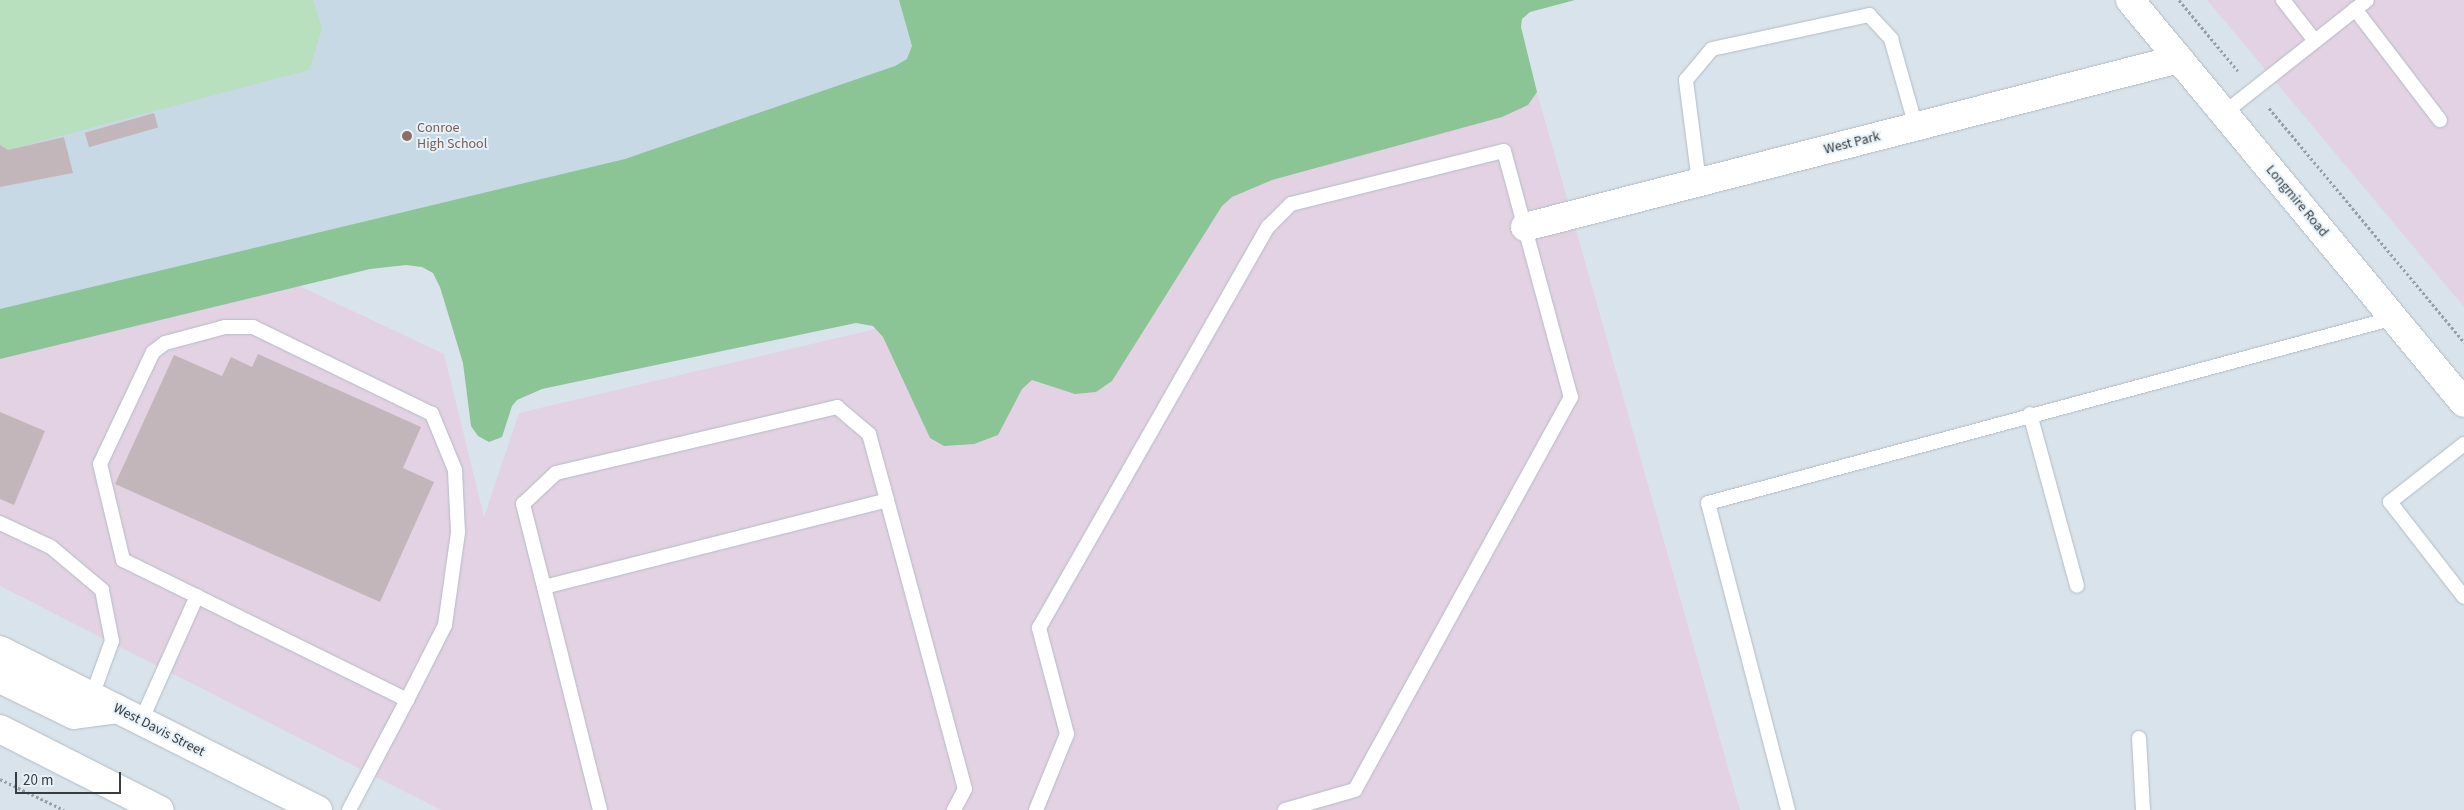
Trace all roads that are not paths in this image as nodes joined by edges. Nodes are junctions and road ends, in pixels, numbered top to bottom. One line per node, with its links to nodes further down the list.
1 (2130, 0): 6 (main road, Longmire Road)
2 (2283, 0): 5 (lane)
3 (2367, 0): 4 (lane)
4 (2356, 9): 5 (lane); 8 (lane)
5 (2315, 40): 7 (lane)
6 (2179, 59): 7 (main road, Longmire Road); 9 (main road, West Park)
7 (2224, 113): 12 (main road, Longmire Road)
8 (2440, 120)
9 (1916, 127): 10 (main road, West Park); 10 (lane)
10 (1699, 182): 11 (main road, West Park)
11 (1525, 227): 34 (lane); 35 (lane)
12 (2394, 318): 13 (main road, Longmire Road); 14 (lane)
13 (2464, 403)
14 (2030, 414): 18 (lane); 36 (lane)
15 (2464, 444): 21 (lane)
16 (887, 500): 19 (lane); 19 (lane); 33 (lane)
17 (0, 523): 24 (lane)
18 (2077, 586)
19 (544, 587): 32 (lane)
20 (198, 596): 25 (lane); 25 (lane); 26 (lane)
21 (2464, 597)
22 (0, 650): 24 (main road, West Davis Street)
23 (0, 679): 26 (main road)
24 (92, 696): 26 (main road, West Davis Street)
25 (407, 700): 31 (lane)
26 (130, 715): 30 (main road, West Davis Street)
27 (0, 729): 29 (main road)
28 (2139, 738): 37 (lane)
29 (160, 810)
30 (318, 810)
31 (349, 810)
32 (600, 810)
33 (954, 810)
34 (1036, 810)
35 (1285, 810)
36 (1788, 810)
37 (2143, 810)

